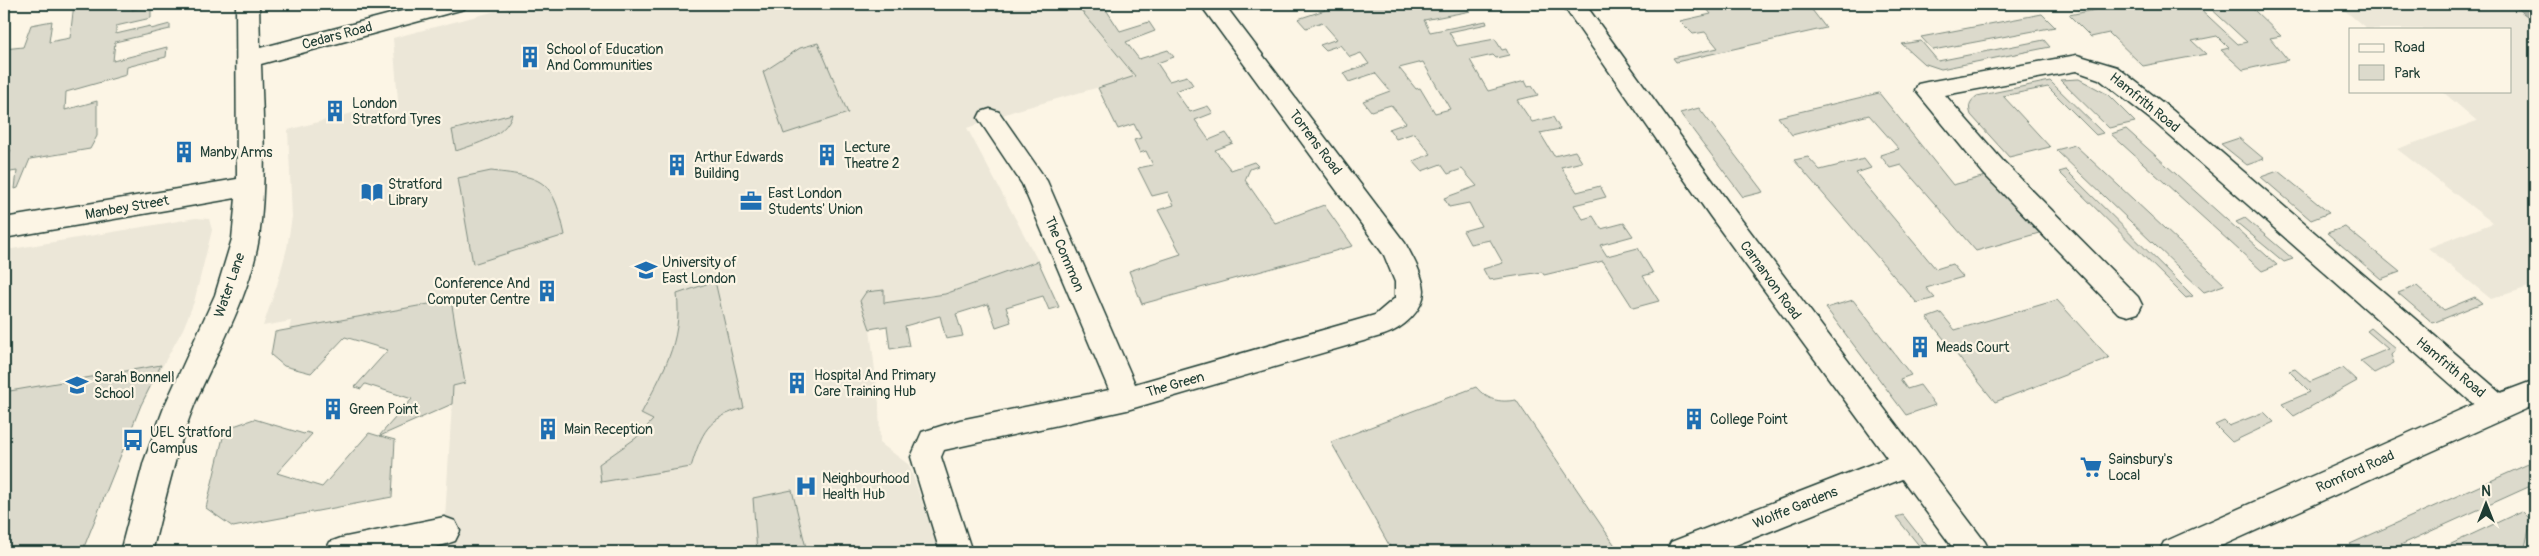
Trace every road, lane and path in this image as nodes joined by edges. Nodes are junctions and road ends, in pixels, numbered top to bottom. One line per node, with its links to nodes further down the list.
1 (246, 4): 5 (street, Water Lane)
2 (456, 4): 5 (street, Cedars Road)
3 (1212, 4): 9 (street, Torrens Road)
4 (1573, 4): 14 (street, Carnarvon Road)
5 (248, 59): 7 (street, Water Lane)
6 (990, 118): 12 (street, The Common)
7 (250, 186): 8 (street, Manbey Street); 16 (street, Water Lane)
8 (4, 228)
9 (1411, 286): 12 (street, The Green)
10 (2128, 305): 13 (street, Hamfrith Road)
11 (2535, 392): 13 (street, Romford Road)
12 (1127, 398): 18 (street, The Green)
13 (2497, 406): 21 (street, Romford Road)
14 (1908, 464): 19 (street, Wolffe Gardens); 20 (street, Carnarvon Road)
15 (444, 532): 17 (street)
16 (136, 552)
17 (341, 552)
18 (956, 552)
19 (1682, 552)
20 (1974, 552)
21 (2175, 552)

